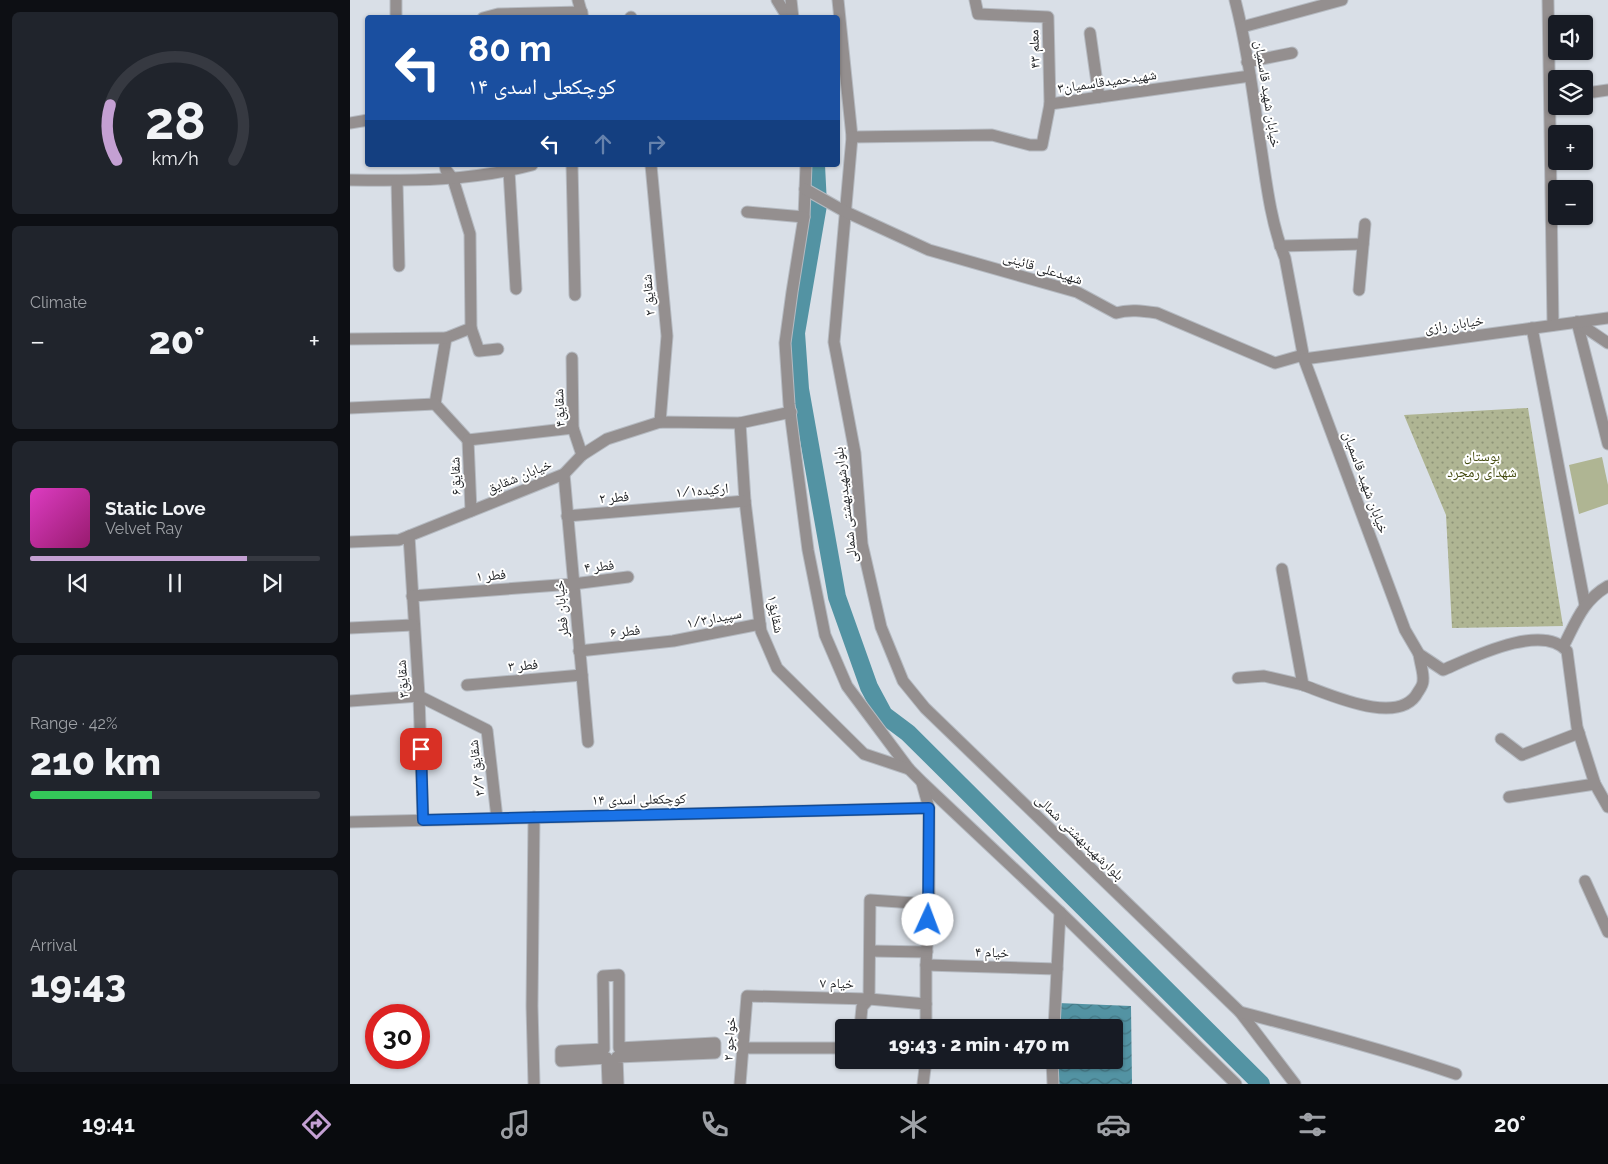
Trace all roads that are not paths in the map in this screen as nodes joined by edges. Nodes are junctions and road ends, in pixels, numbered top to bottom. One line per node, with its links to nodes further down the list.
1 (396, 0): 10 (street)
2 (578, 0): 12 (street)
3 (777, 0): 13 (street)
4 (791, 0): 14 (street)
5 (838, 0): 15 (street, بلوارشهیدبهشتی شمالی)
6 (976, 0): 25 (street, معلم ۴۳)
7 (1235, 0): 17 (street, خیابان شهید قاسمیان)
8 (1342, 0): 17 (street)
9 (1548, 0): 51 (street)
10 (396, 15)
11 (494, 15): 12 (street)
12 (583, 15)
13 (786, 15)
14 (793, 15)
15 (840, 15)
16 (840, 20): 28 (street, بلوارشهیدبهشتی شمالی)
17 (1242, 28): 20 (street, خیابان شهید قاسمیان)
18 (1090, 33): 24 (street)
19 (1292, 53): 20 (street)
20 (1247, 62): 21 (street, خیابان شهید قاسمیان)
21 (1250, 76): 24 (street, شهیدحمیدقاسمیان۳); 44 (street, خیابان شهید قاسمیان)
22 (1608, 90): 23 (street)
23 (1594, 92)
24 (1099, 97): 25 (street, شهیدحمیدقاسمیان۳)
25 (1050, 104): 28 (street, شهیدحمیدقاسمیان۳)
26 (365, 120): 27 (street)
27 (350, 123)
28 (852, 137): 39 (street, بلوارشهیدبهشتی شمالی)
29 (445, 167): 35 (street)
30 (524, 167): 34 (street)
31 (572, 167): 48 (street)
32 (651, 167): 63 (street, شقایق ۲)
33 (806, 167): 38 (street)
34 (509, 171): 35 (street); 46 (street)
35 (453, 178): 37 (street); 52 (street)
36 (350, 180): 37 (street)
37 (397, 181): 45 (street)
38 (805, 189): 39 (street, شهیدعلی قائینی); 41 (street)
39 (844, 211): 59 (street, شهیدعلی قائینی); 119 (street, بلوارشهیدبهشتی شمالی)
40 (747, 212): 41 (street)
41 (804, 217): 62 (street)
42 (1365, 224): 43 (street)
43 (1363, 244): 44 (street); 47 (street)
44 (1280, 246): 59 (street, خیابان شهید قاسمیان)
45 (400, 266)
46 (516, 289)
47 (1359, 290)
48 (575, 295)
49 (1608, 318): 50 (street, خیابان رازی)
50 (1577, 322): 51 (street, خیابان رازی); 56 (street); 67 (street)
51 (1553, 325): 53 (street, خیابان رازی)
52 (471, 328): 54 (street); 57 (street)
53 (1532, 328): 59 (street, خیابان رازی); 81 (street)
54 (446, 338): 55 (street); 60 (street)
55 (350, 339)
56 (1608, 343)
57 (498, 349)
58 (572, 358): 65 (street, شقایق۴)
59 (1304, 358): 88 (street, خیابان شهید قاسمیان)
60 (435, 404): 61 (street); 66 (street)
61 (353, 408)
62 (791, 412): 64 (street, خیابان شقایق); 98 (street)
63 (660, 422): 64 (street, خیابان شقایق); 68 (street, خیابان شقایق)
64 (740, 423): 70 (street, شقایق۱)
65 (573, 428): 66 (street); 68 (street, شقایق۴)
66 (468, 440): 72 (street, شقایق۶)
67 (1608, 444)
68 (582, 455): 69 (street, خیابان شقایق)
69 (564, 474): 72 (street, خیابان شقایق); 73 (street, خیابان فطر)
70 (745, 501): 71 (street, ارکیده۱/۱); 82 (street, شقایق۱)
71 (663, 508): 73 (street, فطر ۲)
72 (471, 511): 74 (street, خیابان شقایق)
73 (567, 516): 78 (street, خیابان فطر)
74 (404, 538): 75 (street, خیابان شقایق); 80 (street, شقایق۳)
75 (350, 542)
76 (1282, 569): 92 (street)
77 (628, 578): 78 (street, فطر ۴)
78 (574, 584): 80 (street, فطر ۱); 87 (street, خیابان فطر)
79 (1608, 586): 81 (street)
80 (412, 596): 83 (street, شقایق۳)
81 (1585, 605): 86 (street)
82 (760, 624): 85 (street, سپیدار۱/۳); 98 (street, شقایق۱)
83 (413, 625): 84 (street); 93 (street, شقایق۳)
84 (350, 628)
85 (673, 641): 87 (street, فطر ۶)
86 (1563, 647): 88 (street, خیابان شهید قاسمیان); 95 (street)
87 (580, 651): 89 (street, خیابان فطر)
88 (1419, 654): 92 (street)
89 (582, 675): 91 (street, فطر ۳); 97 (street, خیابان فطر)
90 (1238, 678): 92 (street)
91 (467, 685)
92 (1303, 685)
93 (419, 696): 94 (street); 105 (street, شقایق ۳/۳); 106 (street, شقایق۳)
94 (350, 701)
95 (1579, 733): 96 (street); 100 (street)
96 (1501, 740)
97 (588, 742)
98 (910, 769): 99 (street)
99 (922, 782): 103 (street); 110 (street)
100 (1594, 784): 101 (street); 102 (street)
101 (1509, 797)
102 (1608, 807)
103 (929, 808): 104 (street, کوچکعلی اسدی ۱۴); 109 (street)
104 (534, 817): 105 (street, کوچکعلی اسدی ۱۴); 131 (street)
105 (497, 818): 106 (street, کوچکعلی اسدی ۱۴)
106 (423, 820): 107 (street, کوچکعلی اسدی ۱۴)
107 (350, 822)
108 (1586, 881): 111 (street)
109 (929, 904): 112 (street); 113 (street)
110 (1060, 912): 115 (street); 137 (street)
111 (1608, 932)
112 (870, 951): 113 (street); 117 (street)
113 (927, 952): 114 (street)
114 (926, 965): 115 (street, خیام ۴); 118 (street)
115 (1057, 969): 122 (street)
116 (747, 996): 117 (street, خیام ۷); 124 (street, خواجو ۲)
117 (869, 999): 118 (street, خیام ۷); 120 (street)
118 (926, 1004): 121 (street)
119 (1240, 1012): 130 (street); 138 (street, بلوارشهیدبهشتی شمالی)
120 (861, 1019)
121 (926, 1019)
122 (1054, 1019)
123 (715, 1048): 126 (street)
124 (743, 1048): 125 (street); 134 (street, خواجو ۲)
125 (835, 1048)
126 (612, 1053): 126 (street); 127 (street); 132 (street); 133 (street)
127 (561, 1056)
128 (925, 1069): 135 (street)
129 (1052, 1069): 136 (street)
130 (1456, 1074)
131 (534, 1084)
132 (608, 1084)
133 (618, 1084)
134 (740, 1084)
135 (923, 1084)
136 (1053, 1084)
137 (1236, 1084)
138 (1295, 1084)

